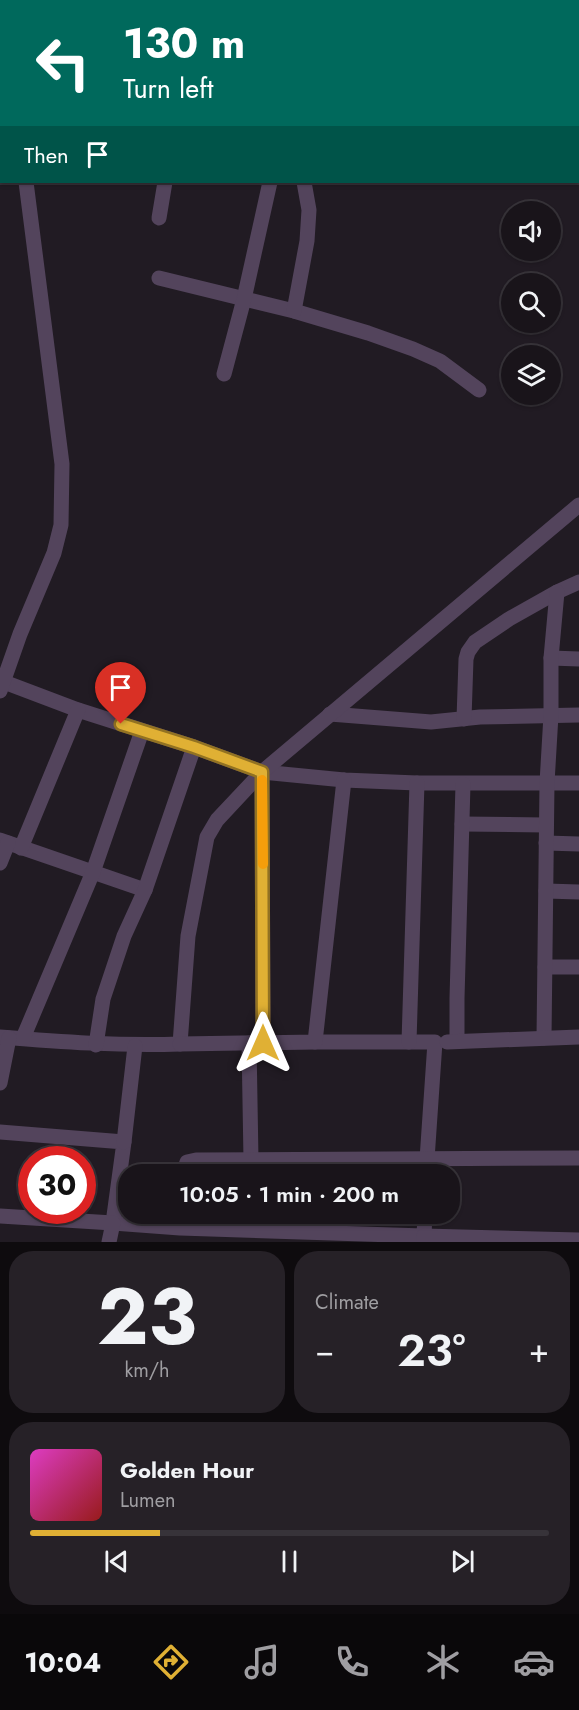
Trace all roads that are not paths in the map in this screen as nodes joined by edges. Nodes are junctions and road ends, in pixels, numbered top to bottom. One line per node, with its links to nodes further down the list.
1 (26, 183): 17 (street)
2 (165, 183): 5 (street)
3 (270, 183): 7 (street)
4 (304, 183): 8 (street)
5 (159, 218)
6 (159, 278): 7 (street)
7 (244, 299): 8 (street); 9 (street)
8 (294, 311): 10 (street)
9 (224, 374)
10 (479, 390)
11 (579, 505): 19 (street)
12 (579, 582): 14 (street)
13 (579, 591): 14 (street)
14 (557, 592): 15 (street); 22 (street)
15 (551, 657): 16 (street); 20 (street)
16 (579, 659)
17 (2, 686): 18 (street)
18 (78, 710): 23 (street); 34 (street)
19 (330, 714): 22 (street); 25 (street)
20 (551, 715): 21 (street); 22 (street); 28 (street)
21 (579, 715)
22 (464, 719)
23 (142, 731): 24 (street); 37 (street)
24 (194, 747): 25 (street); 38 (street)
25 (262, 772): 26 (street); 50 (street); 51 (street)
26 (344, 780): 27 (street); 47 (street)
27 (417, 783): 30 (street); 48 (street)
28 (547, 783): 29 (street); 30 (street); 32 (street)
29 (579, 783)
30 (463, 784): 31 (street)
31 (462, 824): 32 (street); 46 (street)
32 (546, 825): 33 (street)
33 (546, 843): 35 (street); 39 (street)
34 (10, 844): 36 (street); 37 (street)
35 (579, 844)
36 (0, 863)
37 (93, 872): 38 (street); 44 (street)
38 (145, 890): 52 (street)
39 (546, 891): 40 (street); 41 (street)
40 (579, 892)
41 (545, 967): 42 (street); 45 (street)
42 (579, 967)
43 (579, 1037): 45 (street)
44 (11, 1038): 52 (street); 54 (street)
45 (544, 1038): 46 (street)
46 (458, 1041): 49 (street)
47 (315, 1042): 48 (street); 50 (street)
48 (409, 1042): 49 (street)
49 (435, 1042): 57 (street)
50 (256, 1043): 51 (street); 59 (street)
51 (180, 1044): 53 (street)
52 (96, 1045): 53 (street)
53 (135, 1046): 56 (street)
54 (0, 1083)
55 (0, 1132): 56 (street)
56 (124, 1142): 63 (street)
57 (426, 1158): 58 (street); 59 (street); 61 (street)
58 (579, 1158)
59 (251, 1160): 60 (street)
60 (186, 1164)
61 (426, 1164)
62 (0, 1216): 63 (street)
63 (113, 1223): 64 (street); 69 (street)
64 (118, 1223)
65 (222, 1224): 67 (street)
66 (425, 1224): 67 (street)
67 (424, 1239): 68 (street)
68 (579, 1240)
69 (109, 1242)

